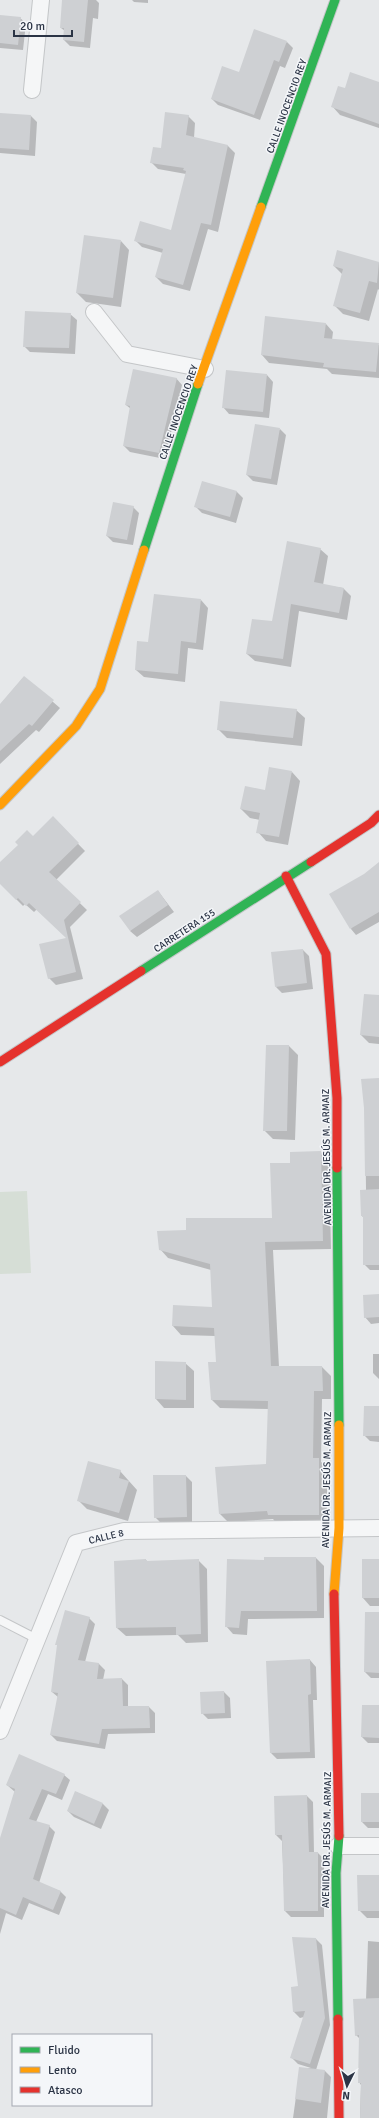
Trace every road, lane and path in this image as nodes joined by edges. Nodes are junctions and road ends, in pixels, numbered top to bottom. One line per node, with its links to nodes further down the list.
1 (41, 0): 3 (street)
2 (335, 0): 5 (street, CALLE INOCENCIO REY)
3 (32, 90)
4 (94, 312): 5 (street)
5 (204, 369): 6 (street, CALLE INOCENCIO REY)
6 (0, 805)
7 (379, 815): 8 (street, CARRETERA 155)
8 (286, 876): 9 (street, CARRETERA 155); 10 (street, AVENIDA DR. JESÚS M. ARMAIZ)
9 (0, 1062)
10 (339, 1528): 11 (street); 13 (street, CALLE 8); 15 (street, AVENIDA DR. JESÚS M. ARMAIZ)
11 (379, 1528)
12 (0, 1620): 13 (lane)
13 (37, 1639): 14 (street, CALLE 8)
14 (0, 1731)
15 (338, 1846): 16 (street); 17 (street, AVENIDA DR. JESÚS M. ARMAIZ)
16 (379, 1846)
17 (339, 2118)

